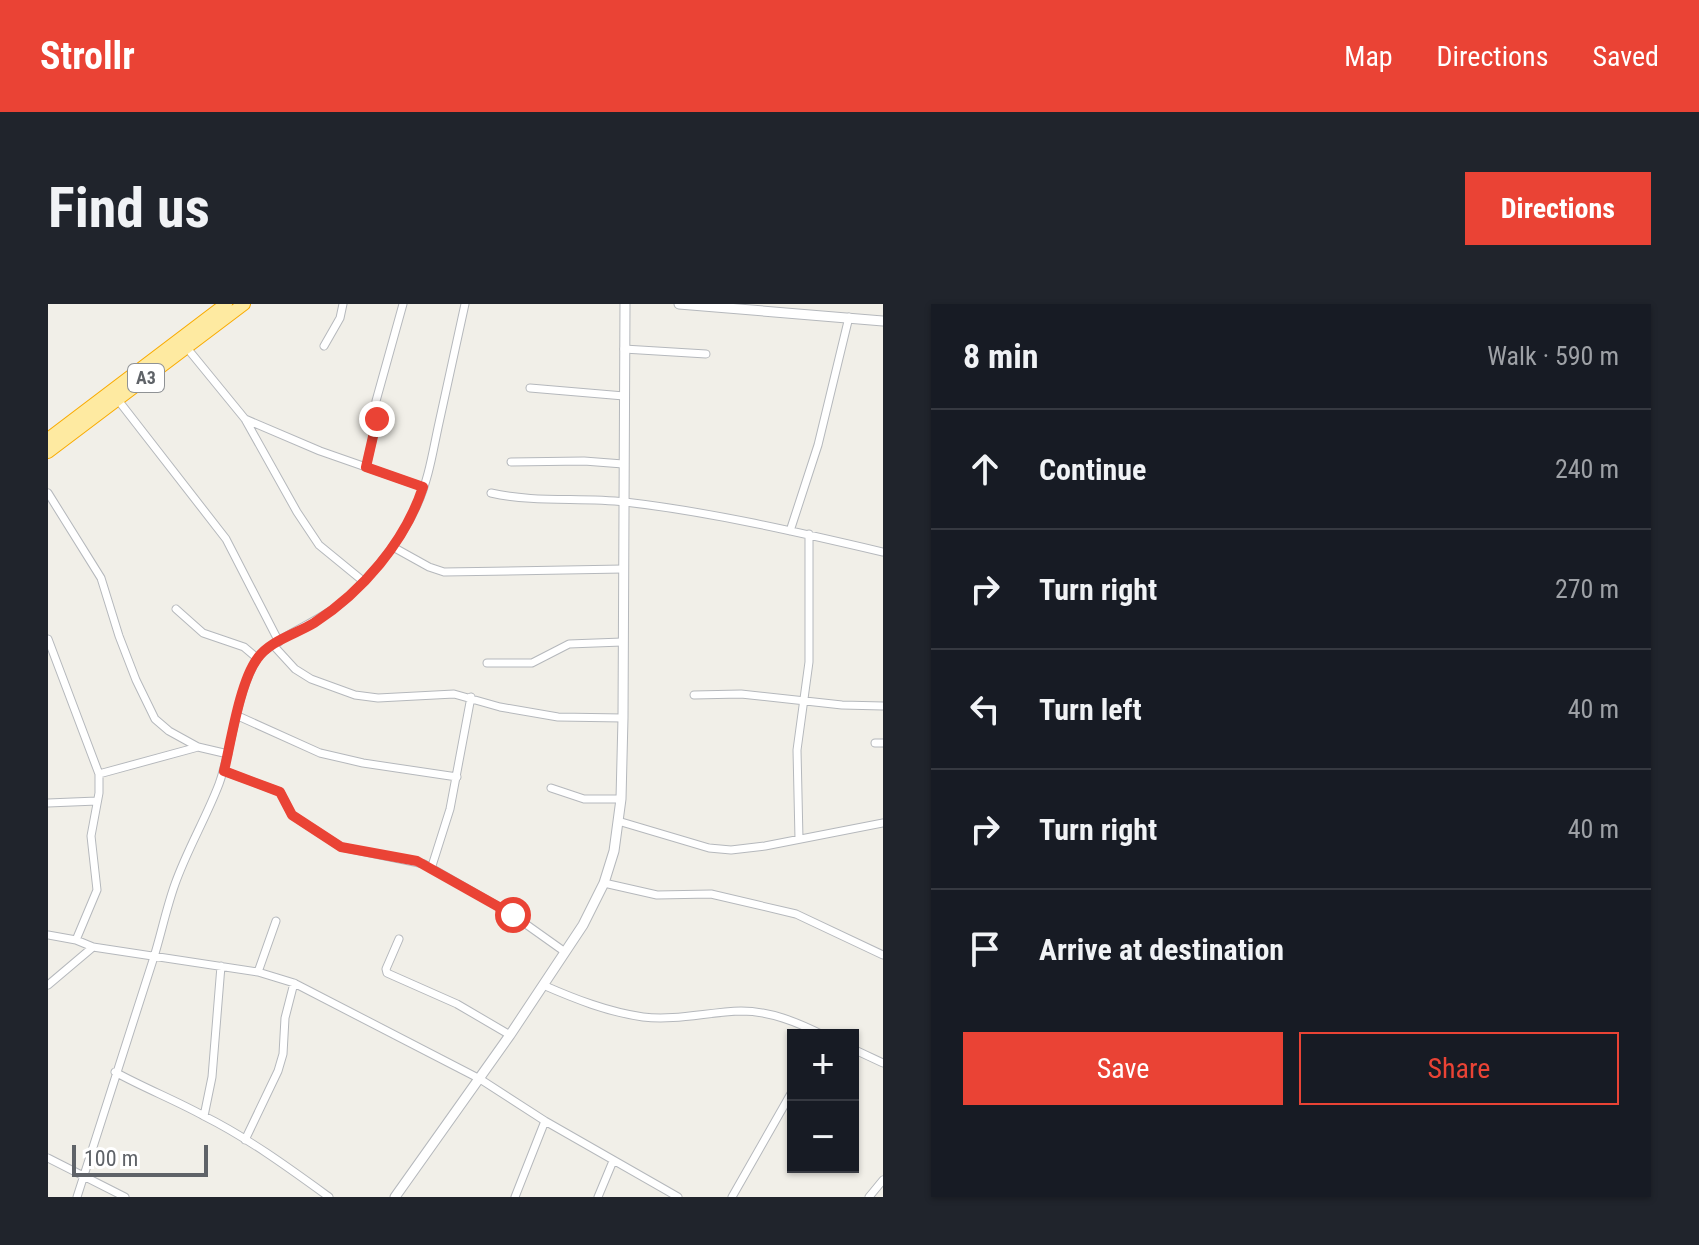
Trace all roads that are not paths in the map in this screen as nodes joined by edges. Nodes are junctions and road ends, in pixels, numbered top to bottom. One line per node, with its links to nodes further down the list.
1 (226, 304): 18 (highway, A3)
2 (244, 304): 11 (highway, A3)
3 (343, 304): 10 (street)
4 (403, 304): 22 (street)
5 (465, 304): 23 (street)
6 (625, 304): 12 (street)
7 (679, 304): 8 (street)
8 (849, 317): 9 (street); 27 (street)
9 (883, 321)
10 (324, 346)
11 (187, 348): 16 (highway, A3); 17 (street)
12 (624, 349): 13 (street); 15 (street)
13 (706, 354)
14 (530, 388): 15 (street)
15 (624, 396): 21 (street)
16 (118, 400): 19 (highway, A3); 36 (street)
17 (245, 419): 22 (street); 32 (street)
18 (50, 435)
19 (48, 452)
20 (511, 462): 21 (street)
21 (623, 464): 26 (street)
22 (366, 467): 23 (street)
23 (423, 487): 29 (street)
24 (48, 493): 45 (street)
25 (491, 493): 26 (street)
26 (623, 502): 27 (street); 31 (street)
27 (790, 531): 28 (street)
28 (809, 534): 30 (street); 41 (street)
29 (393, 547): 31 (street); 32 (street)
30 (883, 552)
31 (623, 569): 35 (street)
32 (363, 581): 36 (street)
33 (176, 609): 37 (street)
34 (48, 639): 48 (street)
35 (622, 642): 38 (street); 44 (street)
36 (276, 644): 37 (street); 40 (street)
37 (257, 658): 43 (street)
38 (487, 663)
39 (694, 695): 41 (street)
40 (471, 697): 44 (street); 49 (street)
41 (802, 701): 42 (street); 56 (street)
42 (883, 706)
43 (238, 716): 46 (street); 49 (street)
44 (623, 718): 51 (street)
45 (198, 747): 46 (street); 48 (street)
46 (228, 754): 47 (street)
47 (224, 771): 57 (street); 65 (street)
48 (99, 774): 52 (street)
49 (457, 777): 57 (street)
50 (551, 788): 51 (street)
51 (621, 799): 54 (street)
52 (97, 801): 53 (street); 62 (street)
53 (48, 803)
54 (618, 821): 56 (street); 58 (street)
55 (883, 823): 56 (street)
56 (799, 839)
57 (431, 869): 64 (street)
58 (604, 883): 64 (street); 66 (street)
59 (276, 921): 68 (street)
60 (48, 935): 62 (street)
61 (399, 939): 73 (street)
62 (76, 940): 63 (street)
63 (93, 947): 65 (street); 70 (street)
64 (565, 952): 71 (street)
65 (155, 955): 67 (street); 76 (street)
66 (883, 955)
67 (221, 966): 68 (street); 79 (street)
68 (258, 972): 69 (street)
69 (294, 983): 77 (street); 81 (street)
70 (48, 985)
71 (543, 985): 72 (street); 73 (street)
72 (810, 1029)
73 (510, 1035): 77 (street)
74 (859, 1052): 75 (street)
75 (883, 1063)
76 (115, 1072): 79 (street); 84 (street)
77 (480, 1079): 80 (street); 89 (street)
78 (787, 1101): 93 (street)
79 (204, 1116): 81 (street)
80 (545, 1121): 83 (street); 90 (street)
81 (245, 1140): 88 (street)
82 (48, 1158): 84 (street)
83 (613, 1161): 91 (street); 92 (street)
84 (84, 1175): 86 (street); 87 (street)
85 (883, 1180): 94 (street)
86 (77, 1197)
87 (125, 1197)
88 (329, 1197)
89 (395, 1197)
90 (515, 1197)
91 (598, 1197)
92 (678, 1197)
93 (732, 1197)
94 (869, 1197)

